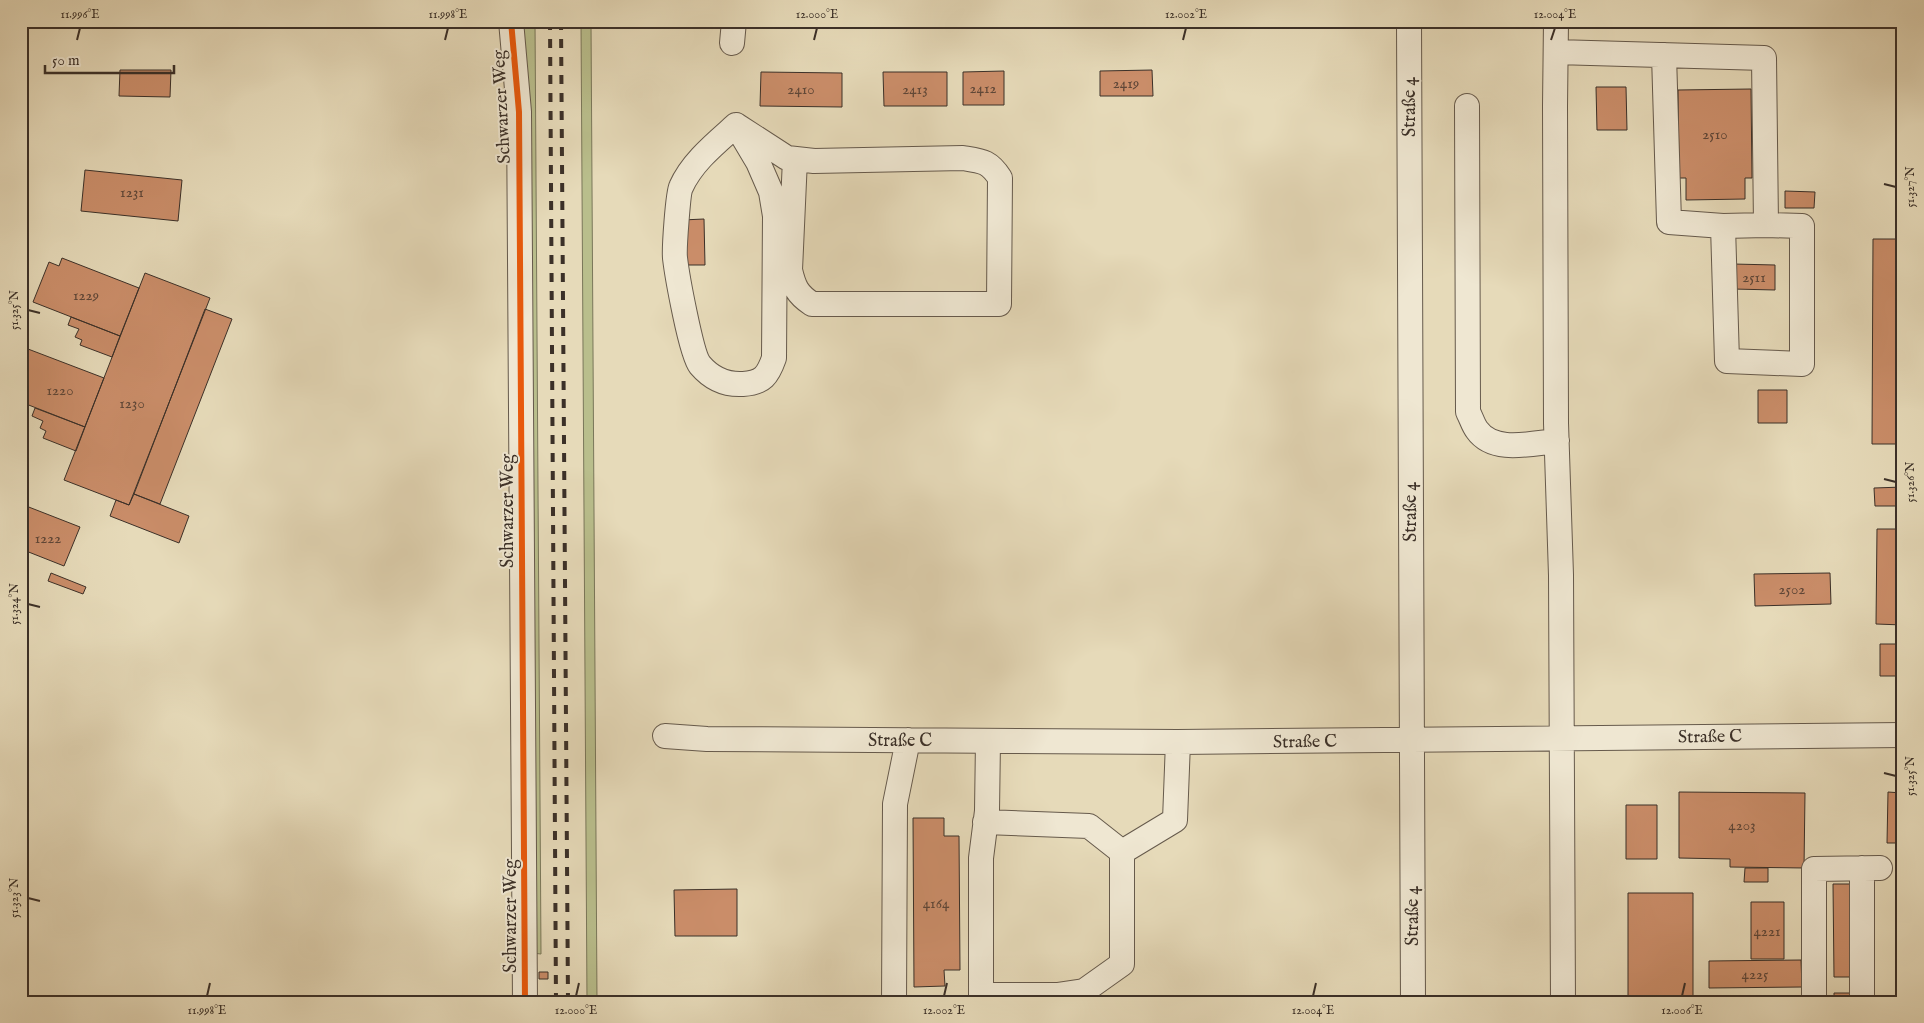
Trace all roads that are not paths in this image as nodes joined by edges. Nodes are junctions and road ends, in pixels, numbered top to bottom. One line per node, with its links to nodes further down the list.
1 (510, 21): 22 (street, Schwarzer Weg)
2 (1409, 21): 16 (street, Straße 4)
3 (1556, 21): 4 (street)
4 (1556, 52): 5 (street); 11 (street)
5 (1664, 55): 9 (street); 10 (street)
6 (1467, 106): 11 (street)
7 (736, 124): 7 (street); 8 (street)
8 (795, 159): 8 (street)
9 (1766, 225): 10 (street); 10 (street)
10 (1723, 226)
11 (1557, 441): 14 (street)
12 (1903, 735): 14 (street, Straße C)
13 (666, 736): 15 (street, Straße C)
14 (1561, 738): 16 (street, Straße C); 25 (street)
15 (908, 740): 17 (street, Straße C); 23 (street)
16 (1411, 740): 18 (street, Straße C); 24 (street, Straße 4)
17 (988, 741): 18 (street, Straße C); 19 (street)
18 (1178, 742): 20 (street)
19 (986, 822): 20 (street); 21 (street)
20 (1122, 852): 21 (street)
21 (1057, 998)
22 (525, 1002)
23 (894, 1002)
24 (1413, 1002)
25 (1563, 1002)
26 (1814, 1002): 27 (street)
27 (1862, 1002)

